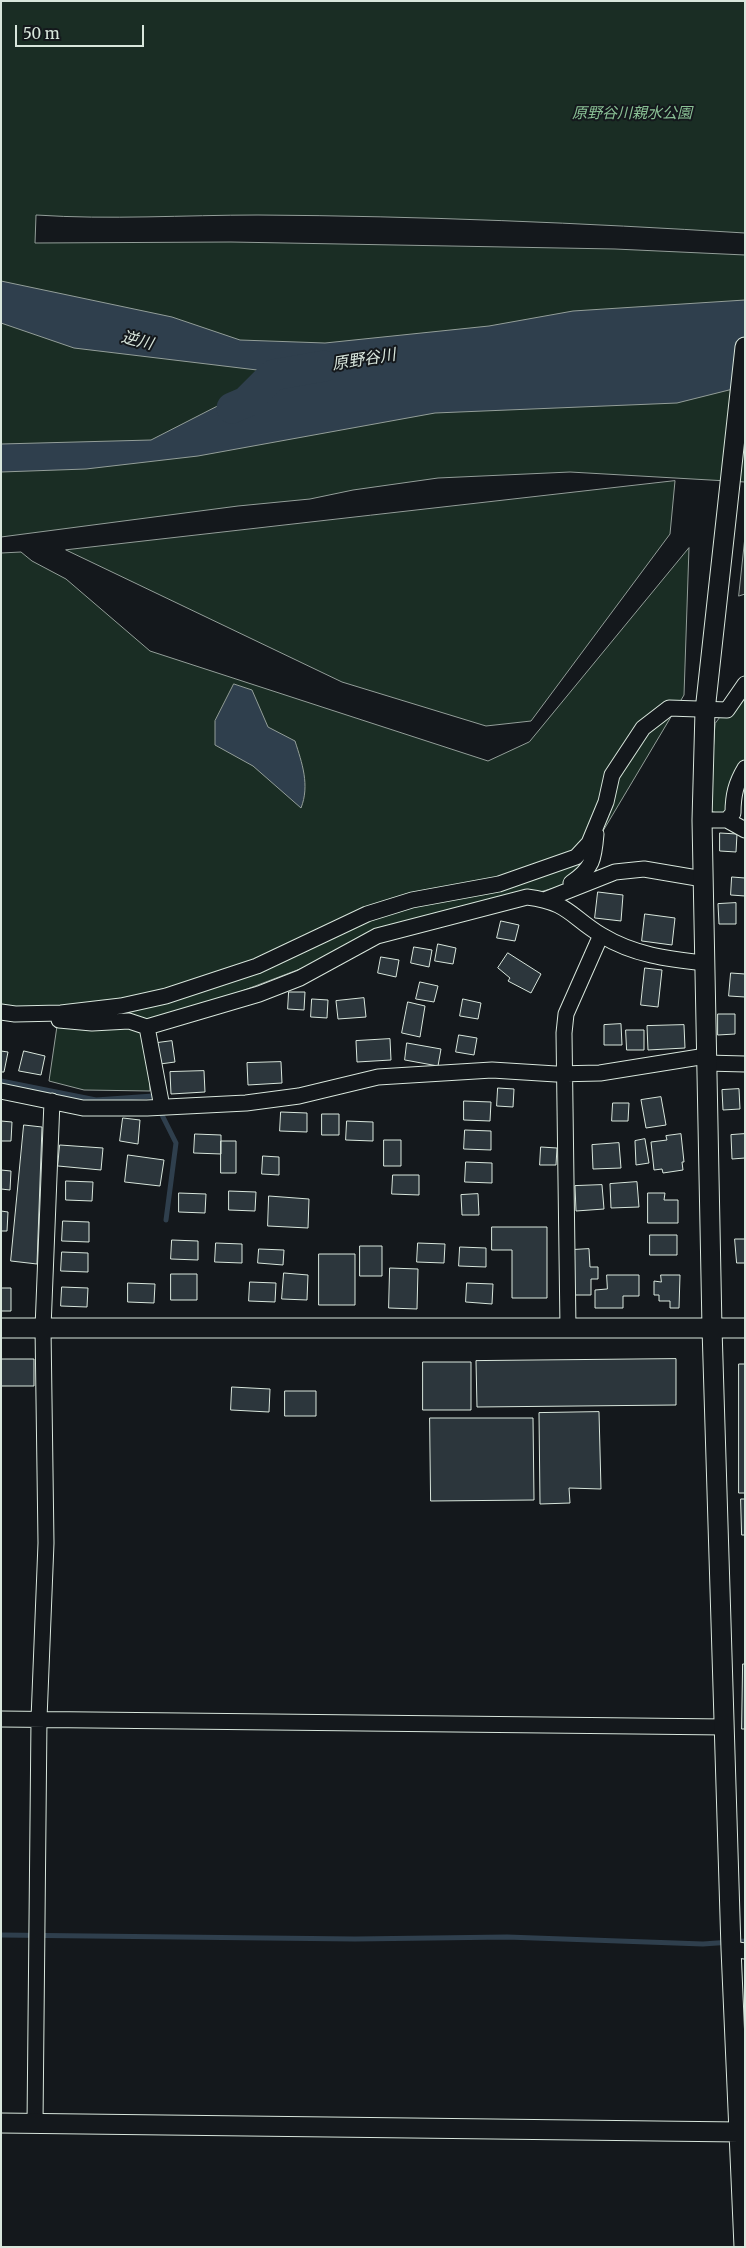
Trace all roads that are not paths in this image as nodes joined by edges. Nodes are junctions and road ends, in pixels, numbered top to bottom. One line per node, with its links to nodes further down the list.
1 (745, 347): 3 (street)
2 (745, 684): 3 (street)
3 (705, 711): 5 (street); 7 (street)
4 (745, 768): 6 (street)
5 (702, 820): 6 (street); 9 (street)
6 (727, 820): 8 (street)
7 (596, 825): 10 (street); 13 (street)
8 (745, 830)
9 (703, 879): 10 (street); 12 (street)
10 (547, 899): 11 (street); 14 (street)
11 (601, 935): 12 (street); 17 (street)
12 (705, 963): 15 (street)
13 (8, 1013): 14 (street)
14 (147, 1027): 20 (street)
15 (706, 1060): 16 (street); 17 (street); 24 (street)
16 (745, 1064)
17 (566, 1074): 20 (street); 23 (street)
18 (1, 1091): 19 (street)
19 (52, 1101): 20 (street); 22 (street)
20 (162, 1107)
21 (1, 1328): 22 (street)
22 (43, 1328): 23 (street); 27 (street)
23 (568, 1328): 24 (street)
24 (712, 1328): 25 (street); 28 (street)
25 (745, 1328)
26 (1, 1719): 27 (street)
27 (39, 1719): 28 (street); 31 (street)
28 (725, 1727): 29 (street)
29 (738, 1950): 32 (street)
30 (1, 2122): 31 (street)
31 (36, 2123): 32 (street)
32 (739, 2132): 33 (street)
33 (744, 2234)

